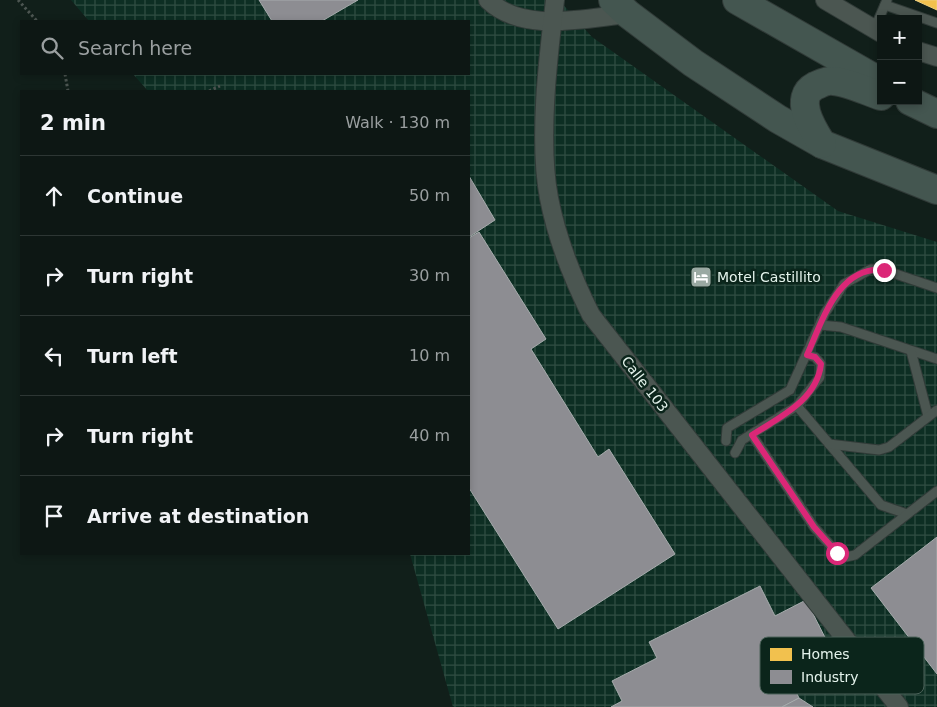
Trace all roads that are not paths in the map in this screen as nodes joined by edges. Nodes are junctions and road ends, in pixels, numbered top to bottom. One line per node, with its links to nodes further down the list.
1 (488, 0): 8 (street)
2 (555, 0): 8 (street, Calle 103)
3 (738, 0): 13 (main road)
4 (825, 0): 10 (street)
5 (886, 2): 7 (lane); 9 (lane)
6 (621, 7): 8 (street); 17 (main road)
7 (882, 15)
8 (553, 21): 33 (street, Calle 103)
9 (937, 23)
10 (877, 32)
11 (922, 52): 12 (street)
12 (937, 58)
13 (877, 80)
14 (877, 95): 17 (main road)
15 (917, 105): 16 (main road)
16 (937, 114)
17 (822, 144): 18 (main road)
18 (937, 190)
19 (937, 288): 20 (lane)
20 (820, 325): 21 (lane); 22 (lane)
21 (911, 351): 23 (lane); 26 (lane)
22 (807, 355): 24 (lane); 28 (lane)
23 (937, 359)
24 (797, 406): 27 (lane); 29 (lane)
25 (937, 410): 26 (lane)
26 (928, 416): 29 (lane)
27 (752, 435): 30 (lane); 32 (lane)
28 (726, 441)
29 (829, 444): 32 (lane)
30 (735, 453)
31 (937, 491): 32 (lane)
32 (907, 514)
33 (844, 637)
34 (889, 694): 35 (street, Calle 103)
35 (899, 707)

